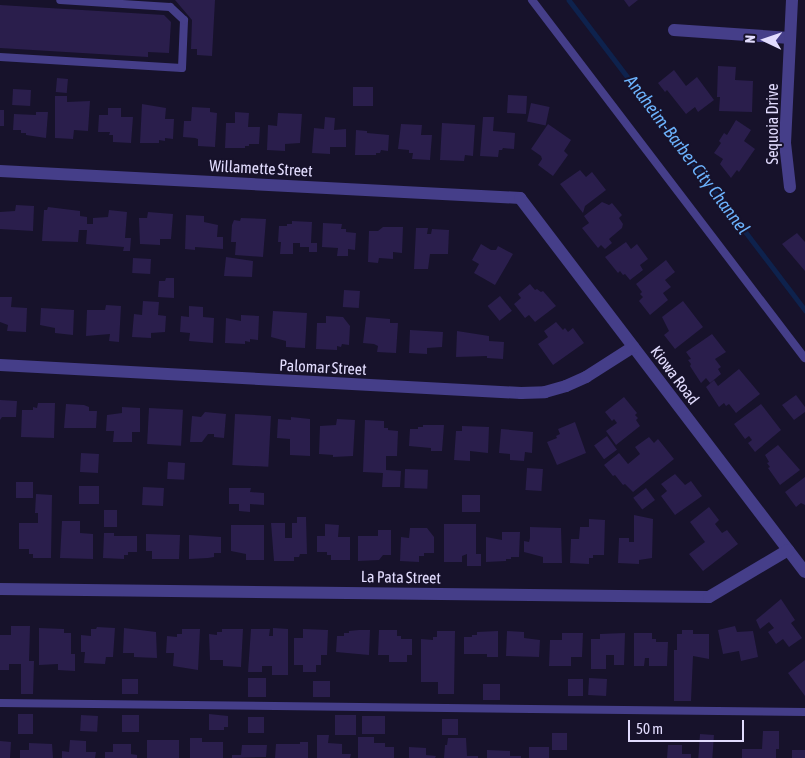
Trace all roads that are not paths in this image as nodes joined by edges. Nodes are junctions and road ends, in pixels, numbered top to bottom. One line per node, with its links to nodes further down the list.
1 (60, 0): 6 (lane)
2 (532, 0): 11 (lane)
3 (792, 0): 5 (street, Sequoia Drive)
4 (674, 30): 5 (street)
5 (790, 38): 8 (street, Sequoia Drive)
6 (0, 57)
7 (0, 171): 9 (street, Willamette Street)
8 (790, 187)
9 (520, 198): 10 (street, Kiowa Road)
10 (634, 347): 12 (street, Palomar Street); 13 (street, Kiowa Road)
11 (805, 358)
12 (0, 365)
13 (788, 550): 14 (street, Kiowa Road); 15 (street, La Pata Street)
14 (805, 572)
15 (0, 589)
16 (0, 703): 17 (lane)
17 (805, 712)

